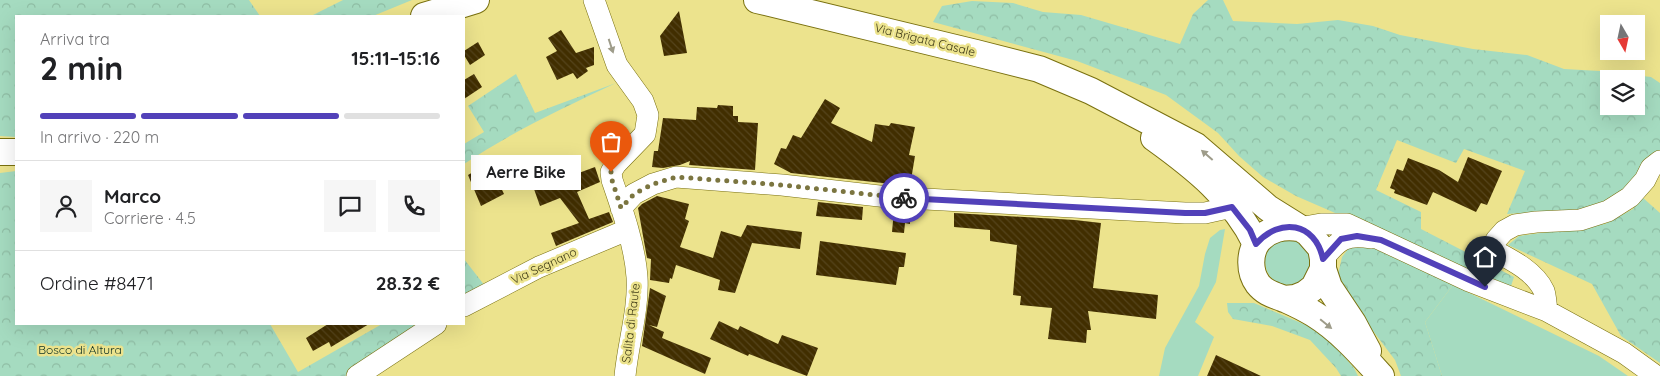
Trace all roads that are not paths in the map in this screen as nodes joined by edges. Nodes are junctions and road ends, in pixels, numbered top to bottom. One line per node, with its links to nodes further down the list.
1 (476, 0): 4 (main road)
2 (594, 0): 11 (street, Salita di Raute, one-way to 11)
3 (756, 0): 5 (main road, Via Brigata Casale)
4 (427, 15)
5 (1090, 91): 9 (main road, Via Brigata Casale); 13 (main road, Via Brigata Casale, one-way to 5)
6 (0, 152): 7 (main road)
7 (15, 152)
8 (1660, 161): 20 (street)
9 (1210, 183): 10 (main road, Via Brigata Casale); 12 (street); 13 (street)
10 (1232, 207): 12 (street); 16 (main road, Via Brigata Casale)
11 (621, 208): 12 (street); 14 (street, Salita di Raute)
12 (1185, 213)
13 (1299, 228): 15 (street); 16 (main road); 17 (main road, Via Brigata Casale)
14 (627, 230): 19 (street, Via Segnano); 23 (street, Salita di Raute)
15 (1381, 240): 17 (street); 20 (street)
16 (1256, 244): 18 (main road, Via Brigata Casale)
17 (1323, 264): 18 (main road); 24 (main road, Via Brigata Casale)
18 (1284, 299): 24 (main road, Via Brigata Casale, one-way to 24)
19 (465, 305)
20 (1547, 311): 25 (street)
21 (434, 325): 22 (street)
22 (356, 376)
23 (625, 376)
24 (1382, 376)
25 (1656, 376)

